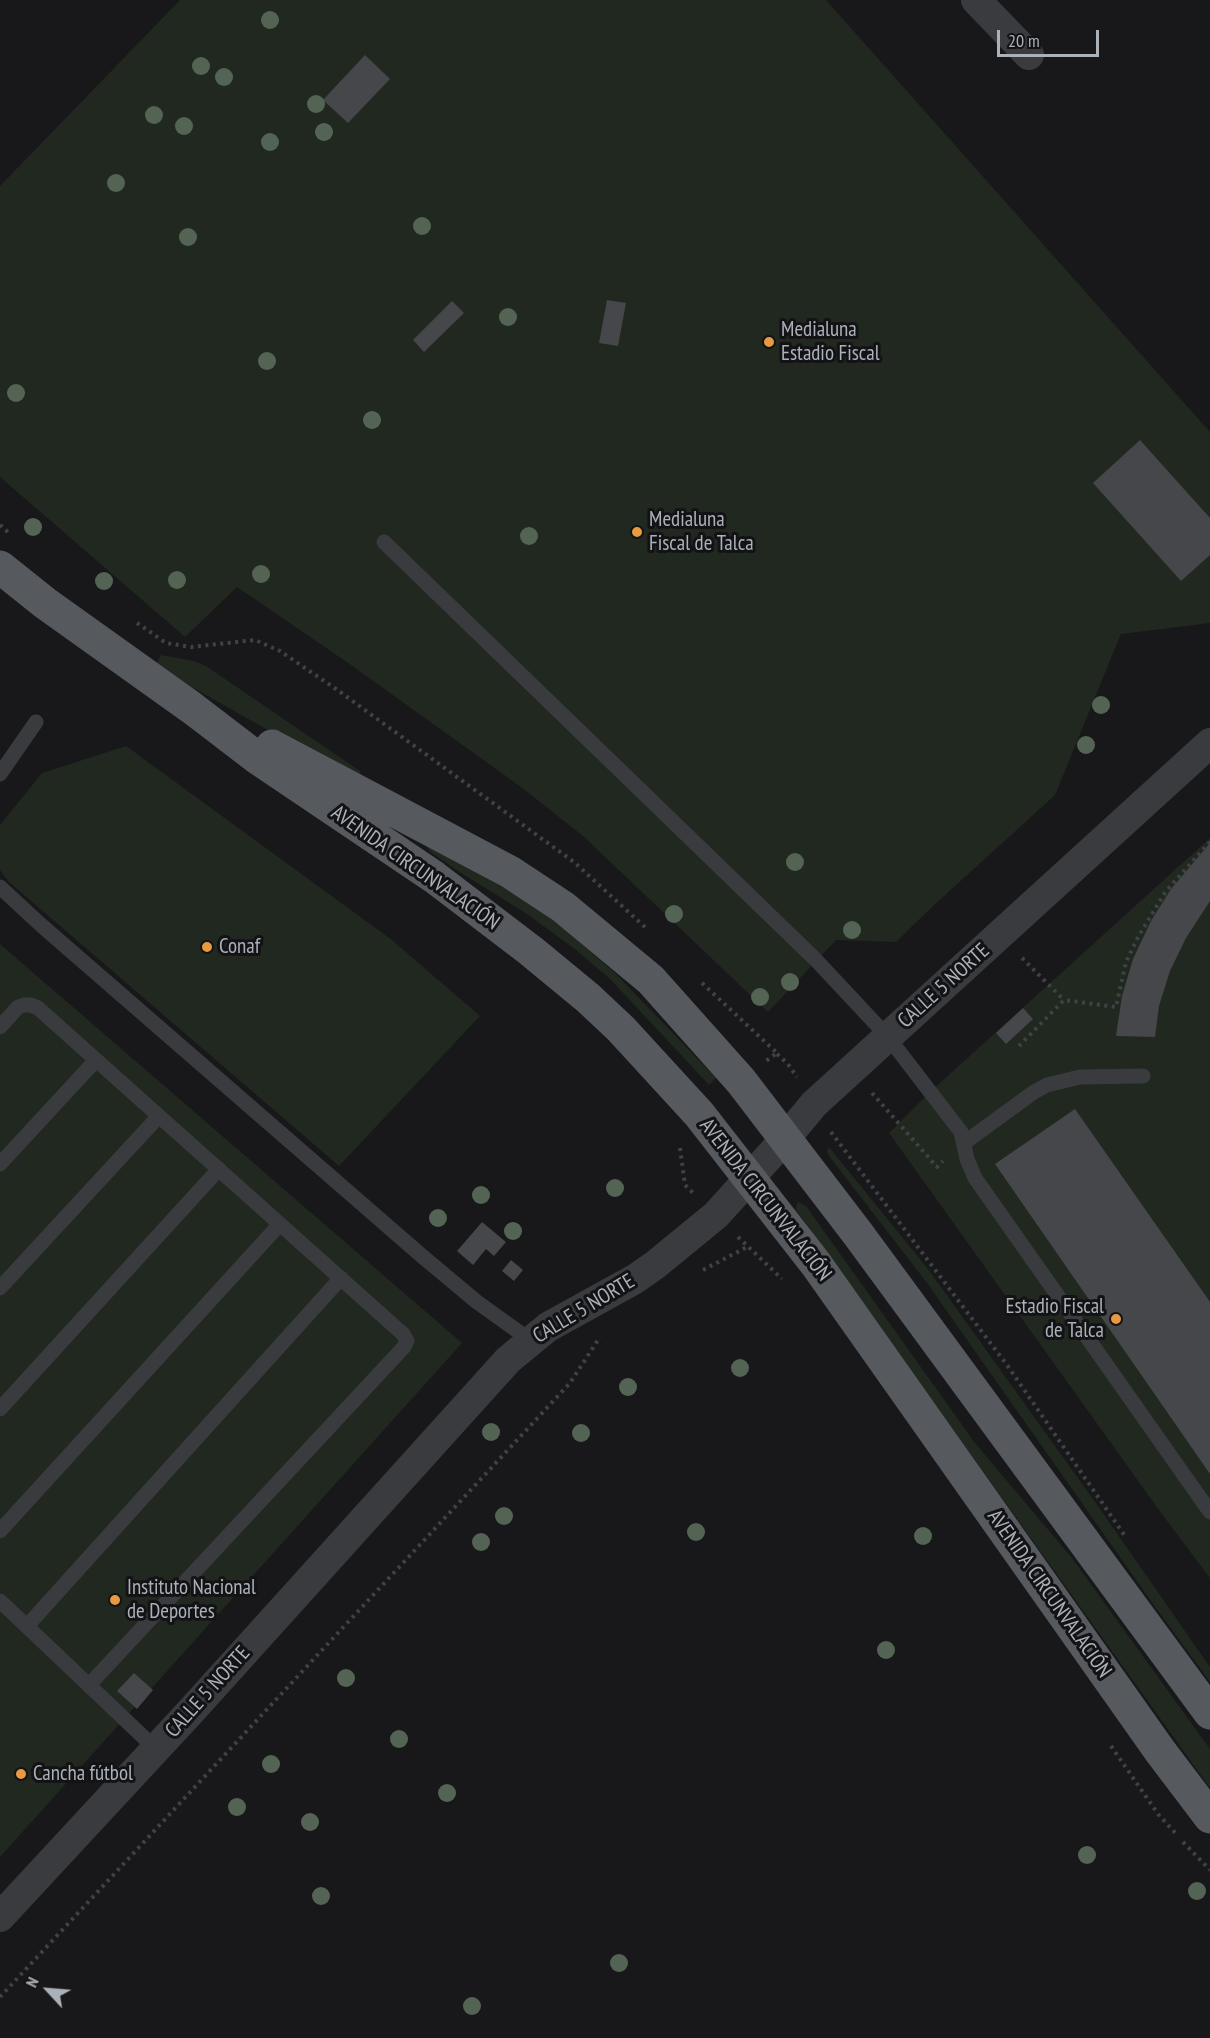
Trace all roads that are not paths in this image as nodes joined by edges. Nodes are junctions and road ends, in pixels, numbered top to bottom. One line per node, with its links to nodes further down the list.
1 (976, 0): 2 (street)
2 (1029, 55)
3 (384, 542): 11 (lane)
4 (0, 567): 5 (main road, AVENIDA CIRCUNVALACIÓN)
5 (192, 708): 15 (main road, AVENIDA CIRCUNVALACIÓN); 19 (main road, AVENIDA CIRCUNVALACIÓN)
6 (36, 722): 8 (lane)
7 (1210, 743): 11 (street, CALLE 5 NORTE)
8 (0, 774)
9 (0, 887): 23 (lane)
10 (0, 1027): 12 (lane)
11 (888, 1037): 15 (street, CALLE 5 NORTE); 16 (lane)
12 (96, 1060): 14 (lane); 17 (lane)
13 (1143, 1076): 16 (lane)
14 (159, 1116): 18 (lane); 22 (lane)
15 (785, 1139): 19 (street, CALLE 5 NORTE); 30 (main road, AVENIDA CIRCUNVALACIÓN)
16 (964, 1143): 25 (lane)
17 (0, 1164)
18 (219, 1169): 20 (lane); 24 (lane)
19 (749, 1180): 23 (street, CALLE 5 NORTE); 32 (main road, AVENIDA CIRCUNVALACIÓN)
20 (280, 1224): 21 (lane); 26 (lane)
21 (341, 1278): 28 (lane); 29 (lane)
22 (0, 1288)
23 (530, 1340): 31 (street, CALLE 5 NORTE)
24 (0, 1410)
25 (1210, 1512)
26 (0, 1531)
27 (0, 1601): 28 (lane)
28 (27, 1626): 29 (lane)
29 (89, 1685): 31 (lane)
30 (1210, 1713)
31 (156, 1749): 33 (street, CALLE 5 NORTE)
32 (1210, 1817)
33 (0, 1917)

